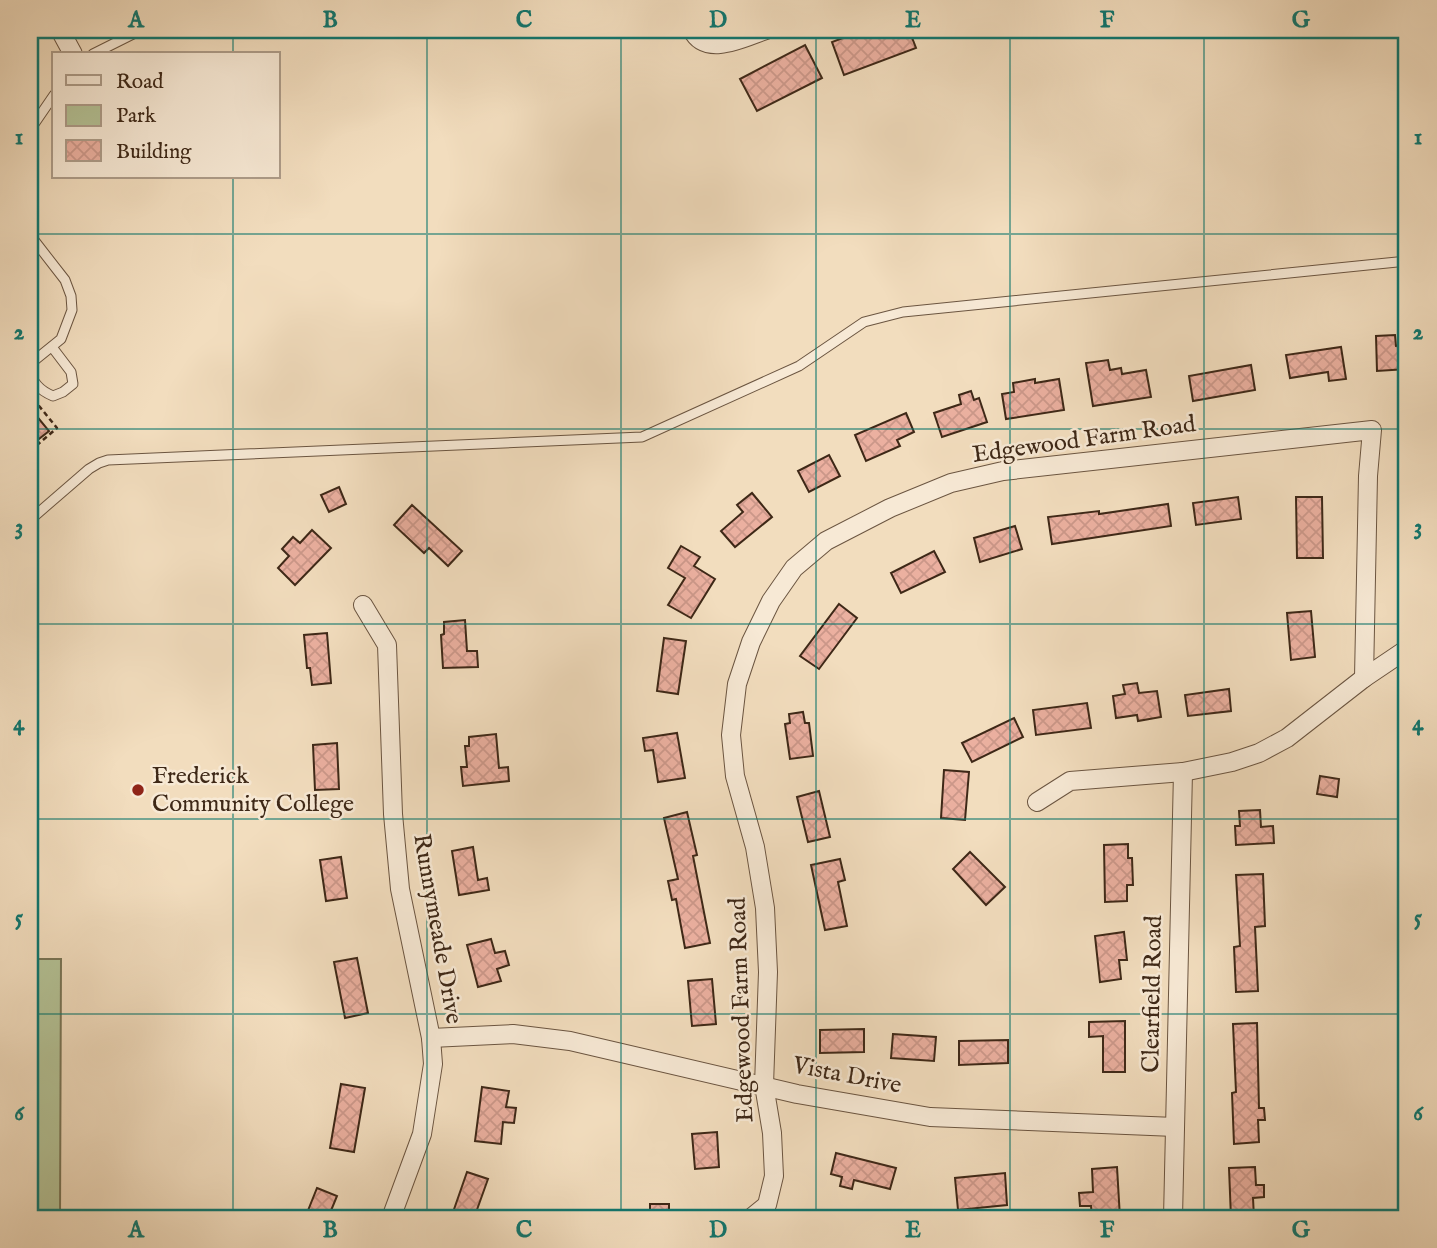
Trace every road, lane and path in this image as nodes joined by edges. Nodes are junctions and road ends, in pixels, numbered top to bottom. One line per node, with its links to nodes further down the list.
1 (60, 30): 5 (street)
2 (141, 30): 6 (lane)
3 (766, 30): 4 (street)
4 (699, 36)
5 (72, 52)
6 (97, 52)
7 (52, 98): 8 (lane)
8 (30, 130)
9 (30, 235): 11 (lane)
10 (1407, 261): 15 (lane)
11 (52, 347): 12 (lane); 12 (lane)
12 (30, 367)
13 (30, 395): 14 (path)
14 (30, 451)
15 (30, 520)
16 (363, 605): 21 (street, Runnymeade Drive)
17 (1407, 649): 18 (street)
18 (1364, 678): 19 (street); 22 (street, Edgewood Farm Road)
19 (1184, 772): 20 (street); 23 (street, Clearfield Road)
20 (1037, 802)
21 (430, 1038): 22 (street, Vista Drive); 24 (street, Runnymeade Drive)
22 (764, 1085): 23 (street, Vista Drive); 25 (street, Edgewood Farm Road)
23 (1175, 1127): 26 (street, Clearfield Road)
24 (391, 1218)
25 (751, 1218)
26 (1172, 1218)

